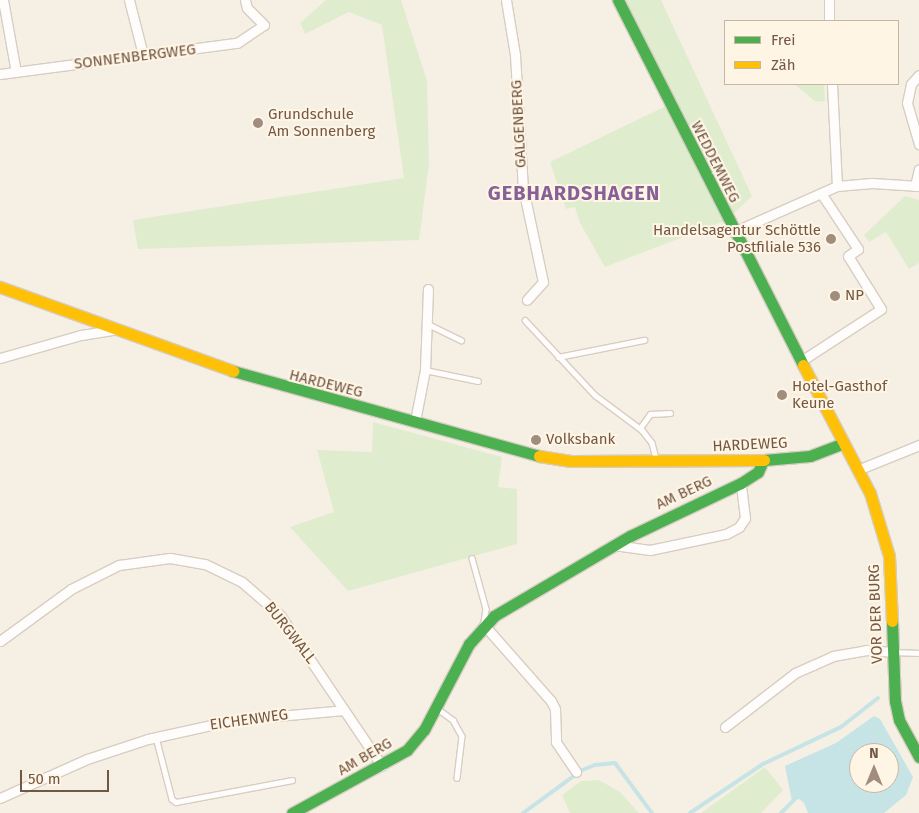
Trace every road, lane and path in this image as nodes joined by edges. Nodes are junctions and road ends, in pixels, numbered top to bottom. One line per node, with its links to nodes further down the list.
1 (3, 0): 9 (street)
2 (129, 0): 8 (street)
3 (245, 0): 8 (street, SONNENBERGWEG)
4 (506, 0): 21 (street, GALGENBERG)
5 (618, 0): 18 (street, WEDDEMWEG)
6 (829, 0): 7 (street)
7 (829, 20)
8 (144, 55): 9 (street, SONNENBERGWEG)
9 (16, 72): 10 (street, SONNENBERGWEG)
10 (0, 74)
11 (919, 75): 13 (street)
12 (832, 85): 15 (street)
13 (919, 144)
14 (919, 169): 16 (street)
15 (837, 186): 16 (street); 17 (street)
16 (917, 186)
17 (821, 193): 18 (street); 29 (street)
18 (733, 232): 29 (street, WEDDEMWEG)
19 (0, 287): 24 (street, HARDEWEG)
20 (428, 289): 23 (street)
21 (526, 300)
22 (525, 320): 27 (lane)
23 (428, 324): 25 (lane); 30 (street)
24 (114, 330): 28 (street); 33 (street, HARDEWEG)
25 (461, 340)
26 (644, 340): 27 (lane)
27 (558, 357): 34 (lane)
28 (0, 358)
29 (801, 361): 35 (street, WEDDEMWEG)
30 (425, 370): 31 (lane); 33 (street)
31 (478, 381)
32 (670, 413): 34 (lane)
33 (415, 421): 38 (street, HARDEWEG)
34 (640, 428): 38 (lane)
35 (844, 443): 37 (street, HARDEWEG); 39 (street, VOR DER BURG)
36 (919, 445): 39 (street)
37 (763, 461): 38 (street, HARDEWEG); 40 (street, AM BERG)
38 (656, 462)
39 (860, 469): 45 (street, VOR DER BURG)
40 (740, 483): 41 (street, AM BERG); 41 (street)
41 (613, 545): 43 (street, AM BERG)
42 (472, 558): 43 (lane)
43 (484, 625): 47 (street, AM BERG); 53 (street)
44 (0, 641): 48 (street, BURGWALL)
45 (893, 652): 46 (lane); 49 (street); 51 (street, VOR DER BURG)
46 (919, 653)
47 (437, 708): 52 (street, AM BERG); 54 (lane)
48 (344, 710): 50 (street, EICHENWEG); 52 (street, BURGWALL)
49 (725, 727)
50 (156, 737): 55 (lane); 56 (street, EICHENWEG)
51 (919, 757)
52 (382, 766): 57 (street, AM BERG)
53 (576, 772)
54 (457, 778)
55 (292, 780)
56 (0, 798)
57 (292, 813)

